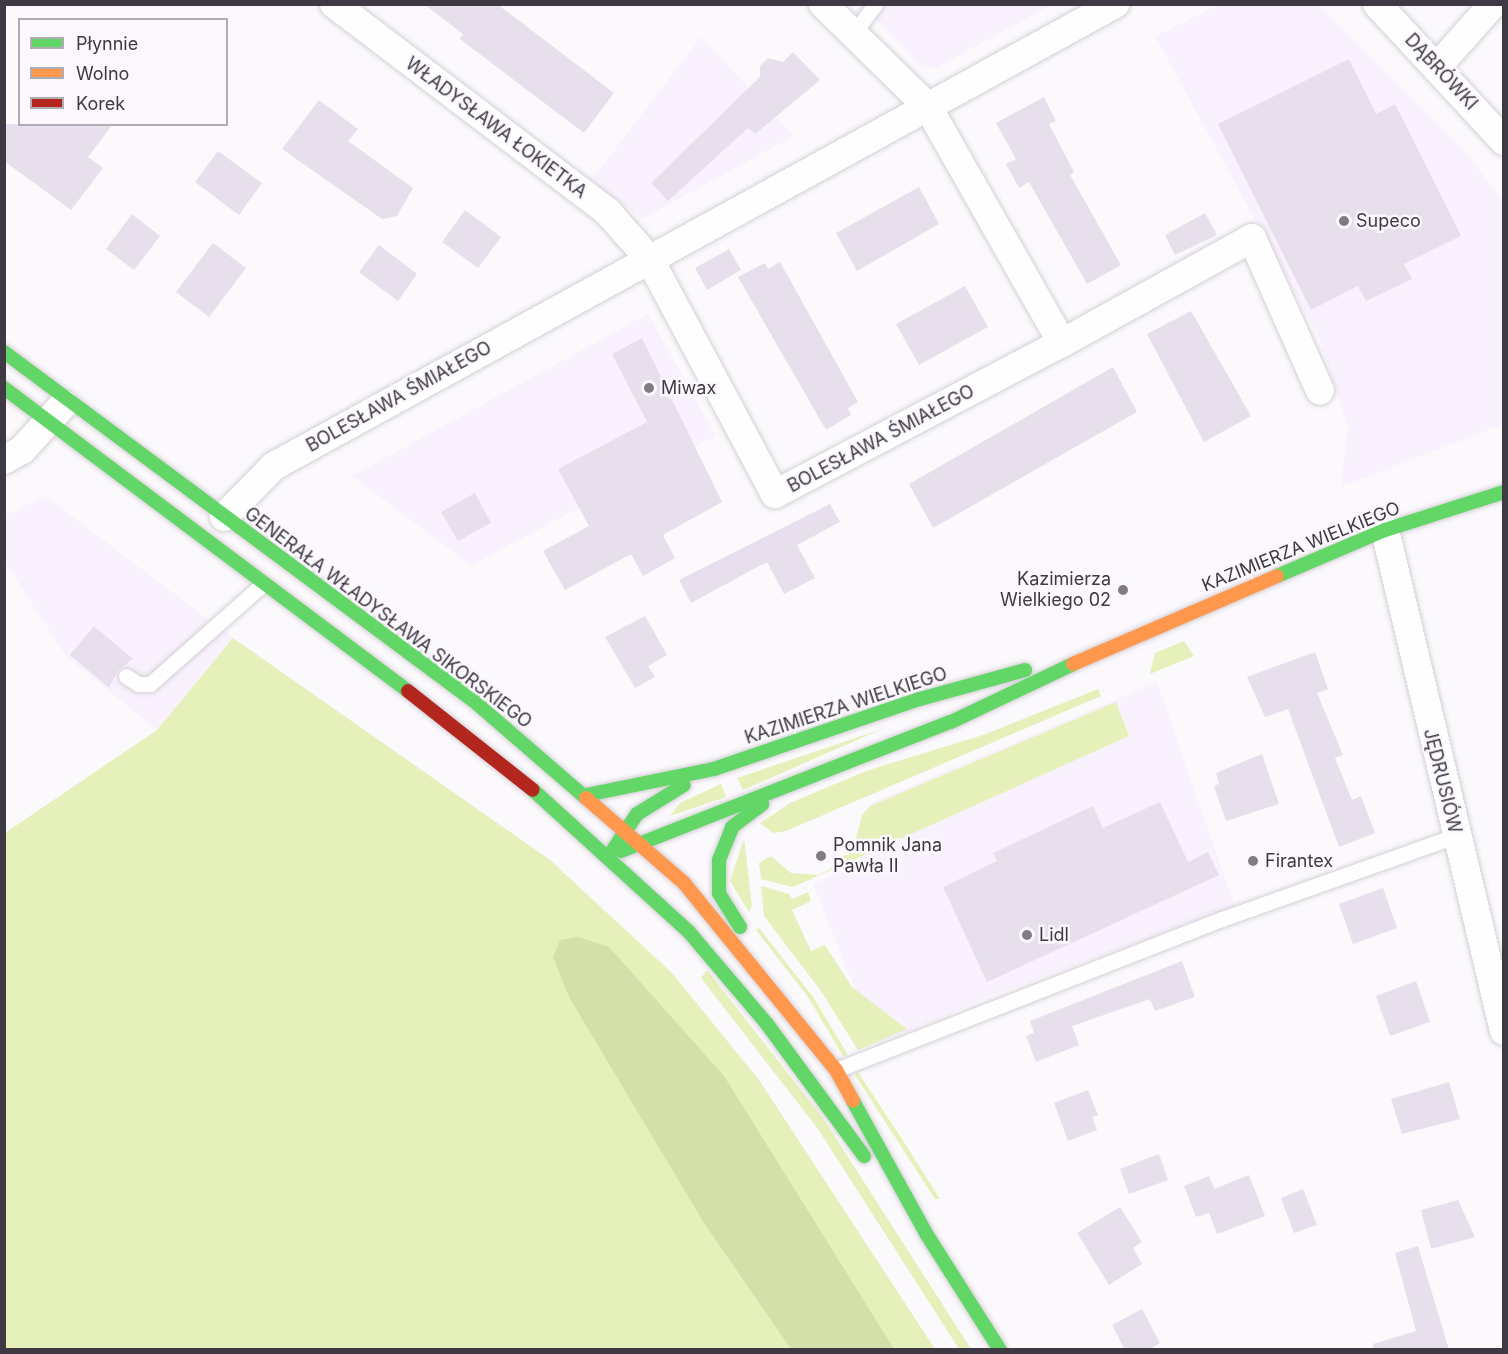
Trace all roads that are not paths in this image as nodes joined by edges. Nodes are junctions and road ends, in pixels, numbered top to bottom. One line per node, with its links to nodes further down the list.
1 (334, 4): 11 (street, WŁADYSŁAWA ŁOKIETKA)
2 (823, 4): 7 (street)
3 (875, 4): 7 (lane)
4 (1115, 4): 9 (street, BOLESŁAWA ŚMIAŁEGO)
5 (1377, 4): 8 (street, DĄBRÓWKI)
6 (1493, 4): 8 (street)
7 (854, 33): 9 (street)
8 (1437, 67): 10 (street, DĄBRÓWKI)
9 (928, 107): 11 (street, BOLESŁAWA ŚMIAŁEGO); 12 (street)
10 (1503, 141)
11 (650, 260): 12 (street, BOLESŁAWA ŚMIAŁEGO); 20 (street, BOLESŁAWA ŚMIAŁEGO)
12 (1062, 343): 15 (street, BOLESŁAWA ŚMIAŁEGO)
13 (4, 352): 16 (street, GENERAŁA WŁADYSŁAWA SIKORSKIEGO)
14 (4, 388): 17 (street, GENERAŁA WŁADYSŁAWA SIKORSKIEGO)
15 (1320, 391)
16 (70, 398): 17 (street); 20 (street, GENERAŁA WŁADYSŁAWA SIKORSKIEGO)
17 (48, 422): 18 (street); 22 (street, GENERAŁA WŁADYSŁAWA SIKORSKIEGO)
18 (4, 460)
19 (1503, 492): 21 (street, KAZIMIERZA WIELKIEGO)
20 (224, 517): 27 (street, GENERAŁA WŁADYSŁAWA SIKORSKIEGO)
21 (1385, 530): 23 (street, KAZIMIERZA WIELKIEGO); 29 (street, JĘDRUSIÓW)
22 (263, 584): 24 (lane); 31 (street, GENERAŁA WŁADYSŁAWA SIKORSKIEGO)
23 (1116, 644): 25 (street, KAZIMIERZA WIELKIEGO); 26 (street, KAZIMIERZA WIELKIEGO)
24 (126, 676)
25 (714, 769): 27 (street, KAZIMIERZA WIELKIEGO); 28 (street)
26 (785, 788): 30 (street, KAZIMIERZA WIELKIEGO); 32 (street, KAZIMIERZA WIELKIEGO)
27 (586, 795): 28 (street, GENERAŁA WŁADYSŁAWA SIKORSKIEGO)
28 (624, 831): 30 (street, GENERAŁA WŁADYSŁAWA SIKORSKIEGO); 31 (street)
29 (1455, 836): 33 (street, JĘDRUSIÓW); 34 (lane)
30 (638, 844): 31 (street, KAZIMIERZA WIELKIEGO); 32 (street, GENERAŁA WŁADYSŁAWA SIKORSKIEGO)
31 (609, 857): 35 (street, GENERAŁA WŁADYSŁAWA SIKORSKIEGO)
32 (790, 1008): 34 (street, GENERAŁA WŁADYSŁAWA SIKORSKIEGO)
33 (1503, 1031)
34 (836, 1070): 35 (street, GENERAŁA WŁADYSŁAWA SIKORSKIEGO)
35 (927, 1234): 36 (street, GENERAŁA WŁADYSŁAWA SIKORSKIEGO)
36 (1000, 1350)

